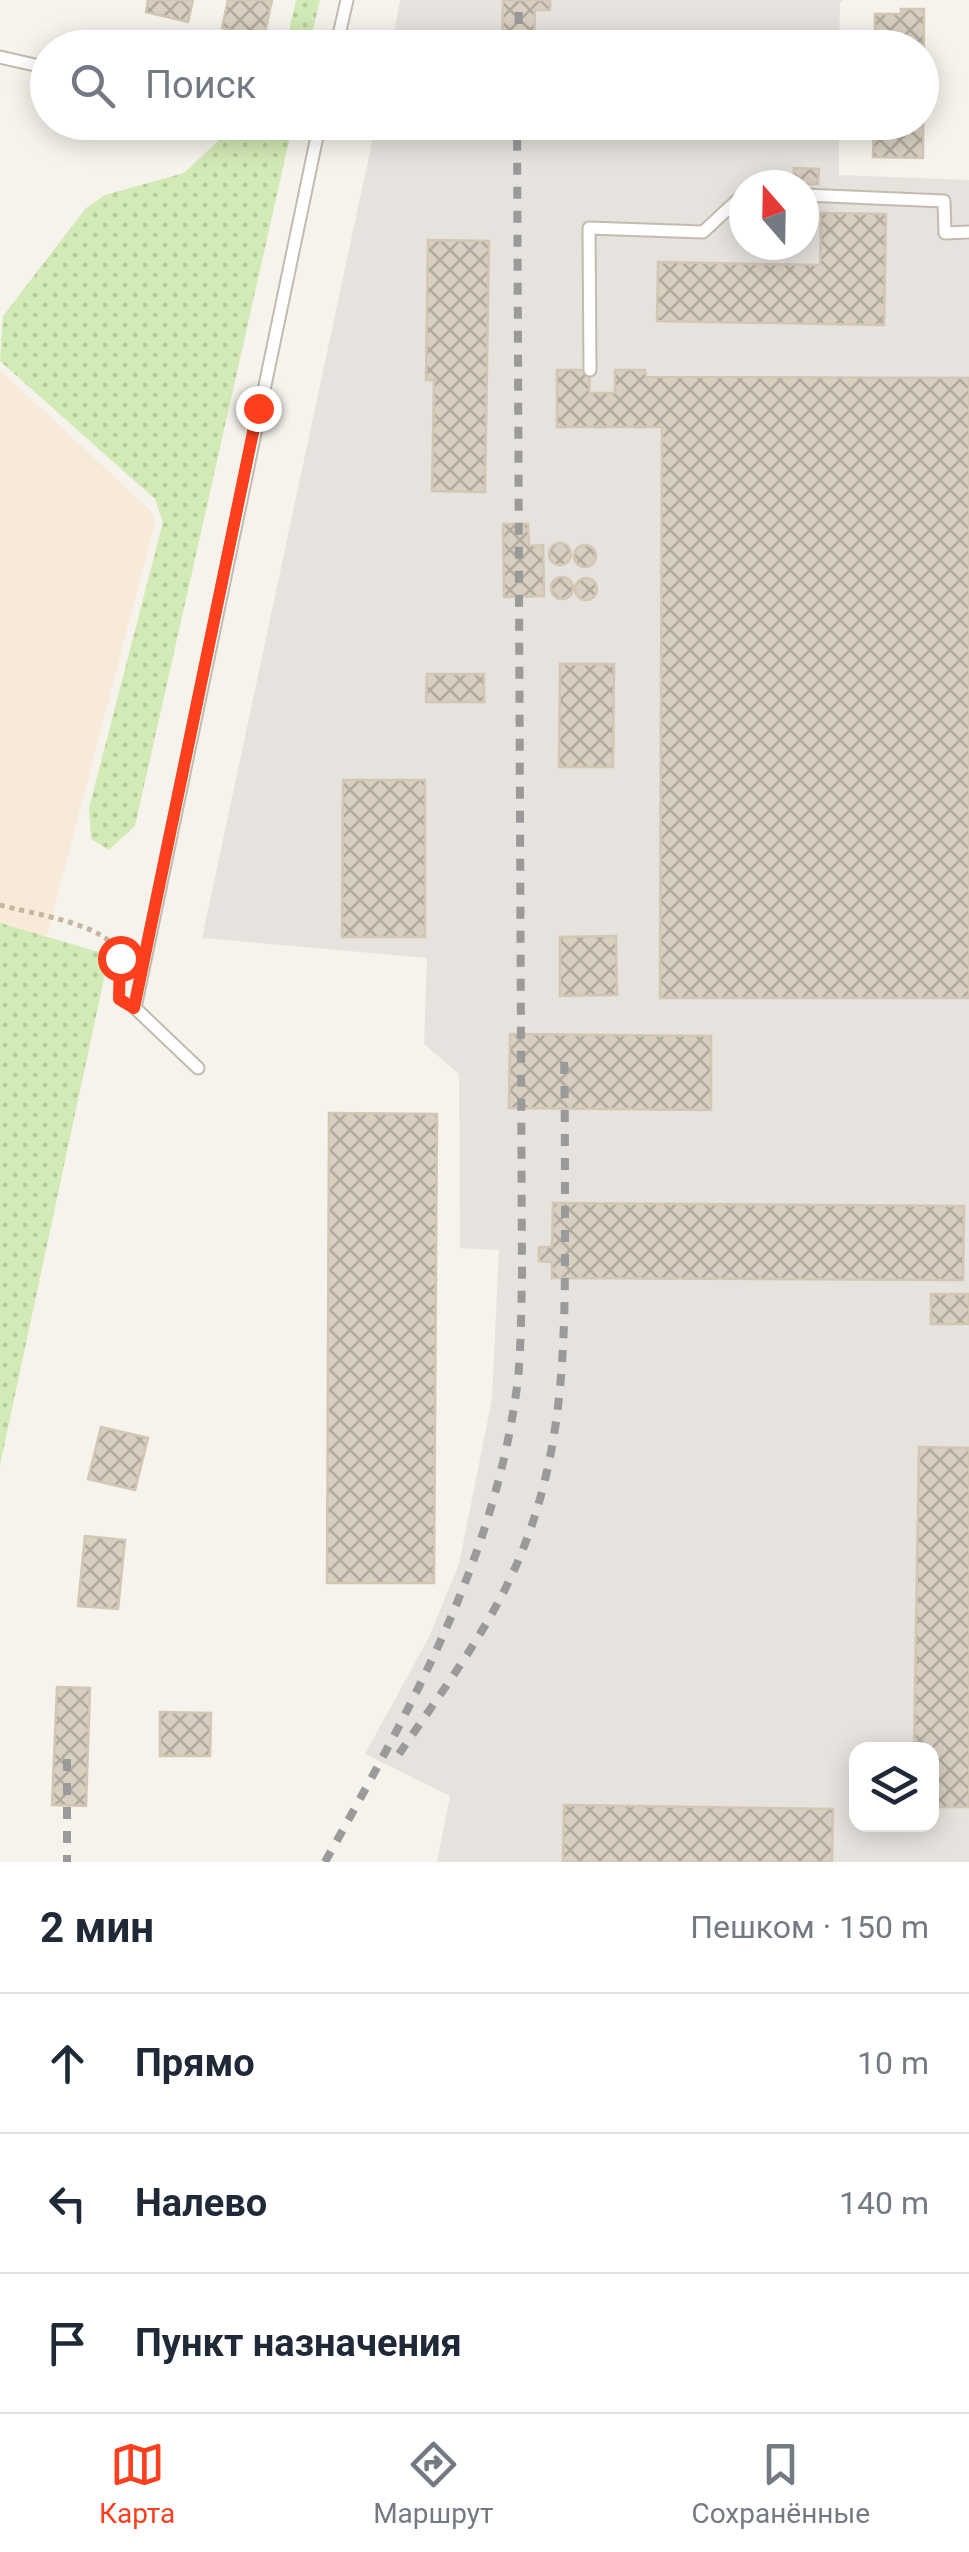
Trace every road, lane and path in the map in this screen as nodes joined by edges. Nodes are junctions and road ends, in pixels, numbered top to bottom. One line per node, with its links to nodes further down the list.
1 (346, 0): 2 (lane)
2 (340, 30)
3 (0, 57): 4 (lane)
4 (30, 64)
5 (316, 140): 11 (lane)
6 (819, 196): 8 (lane)
7 (729, 208): 9 (lane)
8 (969, 232)
9 (590, 370)
10 (0, 905): 11 (path)
11 (134, 1008): 12 (lane)
12 (198, 1068)

